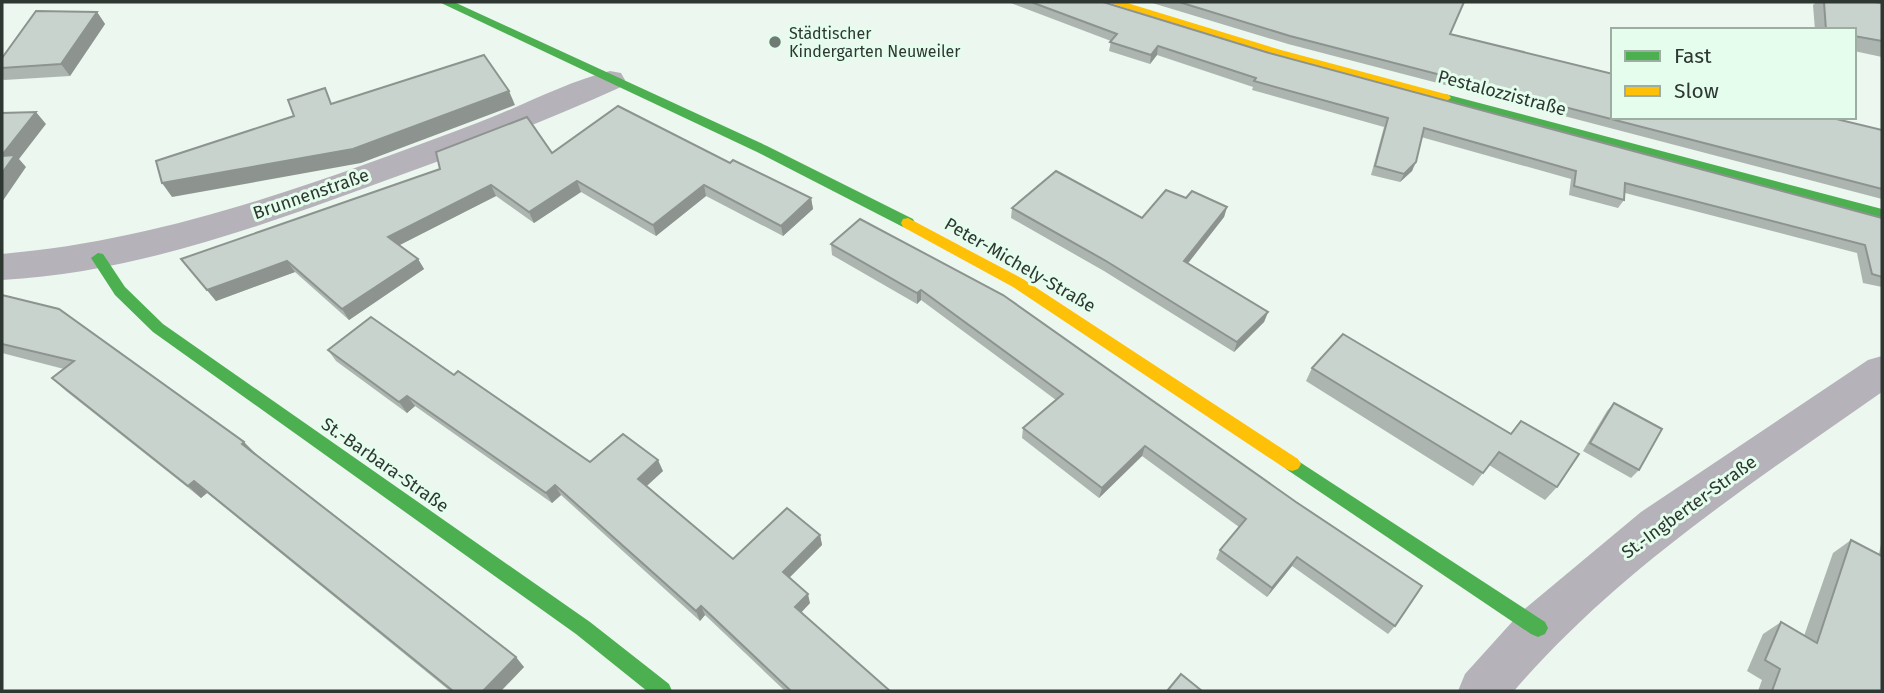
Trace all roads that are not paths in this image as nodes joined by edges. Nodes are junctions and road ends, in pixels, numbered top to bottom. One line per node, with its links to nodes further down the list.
1 (445, 2): 3 (street, Peter-Michely-Straße)
2 (1113, 2): 4 (street, Pestalozzistraße)
3 (610, 80): 5 (street, Brunnenstraße); 8 (street, Peter-Michely-Straße)
4 (1882, 214)
5 (98, 258): 6 (street, Brunnenstraße); 9 (street, St.-Barbara-Straße)
6 (2, 267)
7 (1882, 372): 8 (street, St.-Ingberter-Straße)
8 (1538, 628): 10 (street, St.-Ingberter-Straße)
9 (662, 691)
10 (1482, 691)

